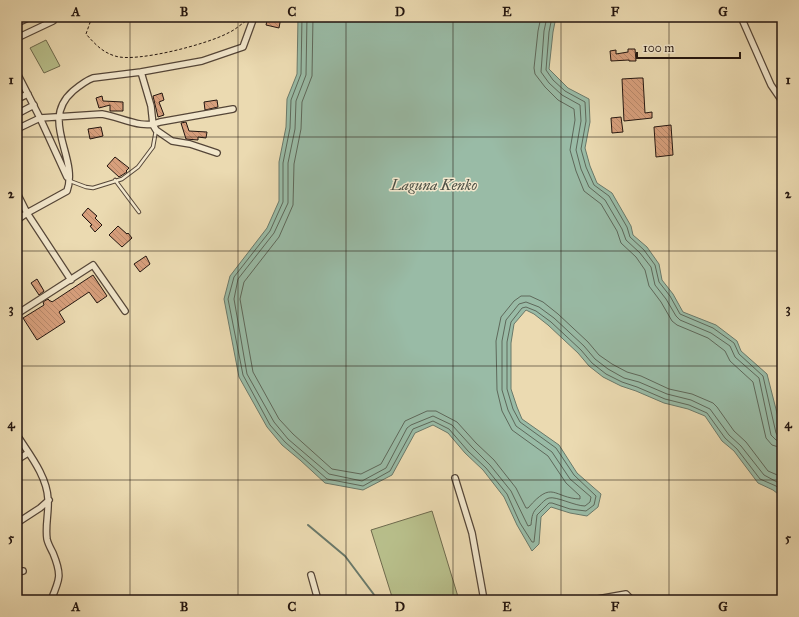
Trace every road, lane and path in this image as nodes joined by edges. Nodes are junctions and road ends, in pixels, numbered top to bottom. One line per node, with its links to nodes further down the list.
1 (30, 17): 7 (street)
2 (92, 17): 3 (path)
3 (251, 17)
4 (254, 17): 9 (street)
5 (741, 17): 13 (street)
6 (54, 21): 8 (street)
7 (17, 23)
8 (17, 38)
9 (141, 72): 17 (street); 19 (street)
10 (17, 73): 11 (street)
11 (28, 94): 12 (street); 14 (street)
12 (17, 99)
13 (782, 101)
14 (34, 105): 16 (street); 18 (street)
15 (233, 109): 19 (street)
16 (17, 114)
17 (58, 117): 18 (street); 19 (street); 23 (street)
18 (40, 118): 20 (street); 23 (street)
19 (154, 127): 21 (street); 22 (lane)
20 (17, 129)
21 (217, 153)
22 (115, 180): 23 (lane); 25 (lane)
23 (70, 181): 26 (street)
24 (17, 193): 26 (street)
25 (139, 212)
26 (27, 213): 27 (street); 28 (street)
27 (17, 220)
28 (71, 280): 29 (street); 30 (street)
29 (125, 311)
30 (17, 314)
31 (17, 435): 32 (street)
32 (28, 452): 33 (street); 35 (street)
33 (17, 460)
34 (455, 478): 40 (street)
35 (49, 500): 36 (street); 38 (street)
36 (17, 523)
37 (311, 575): 39 (street)
38 (52, 600)
39 (318, 600)
40 (484, 600)
41 (592, 600): 42 (street)
42 (632, 600)

